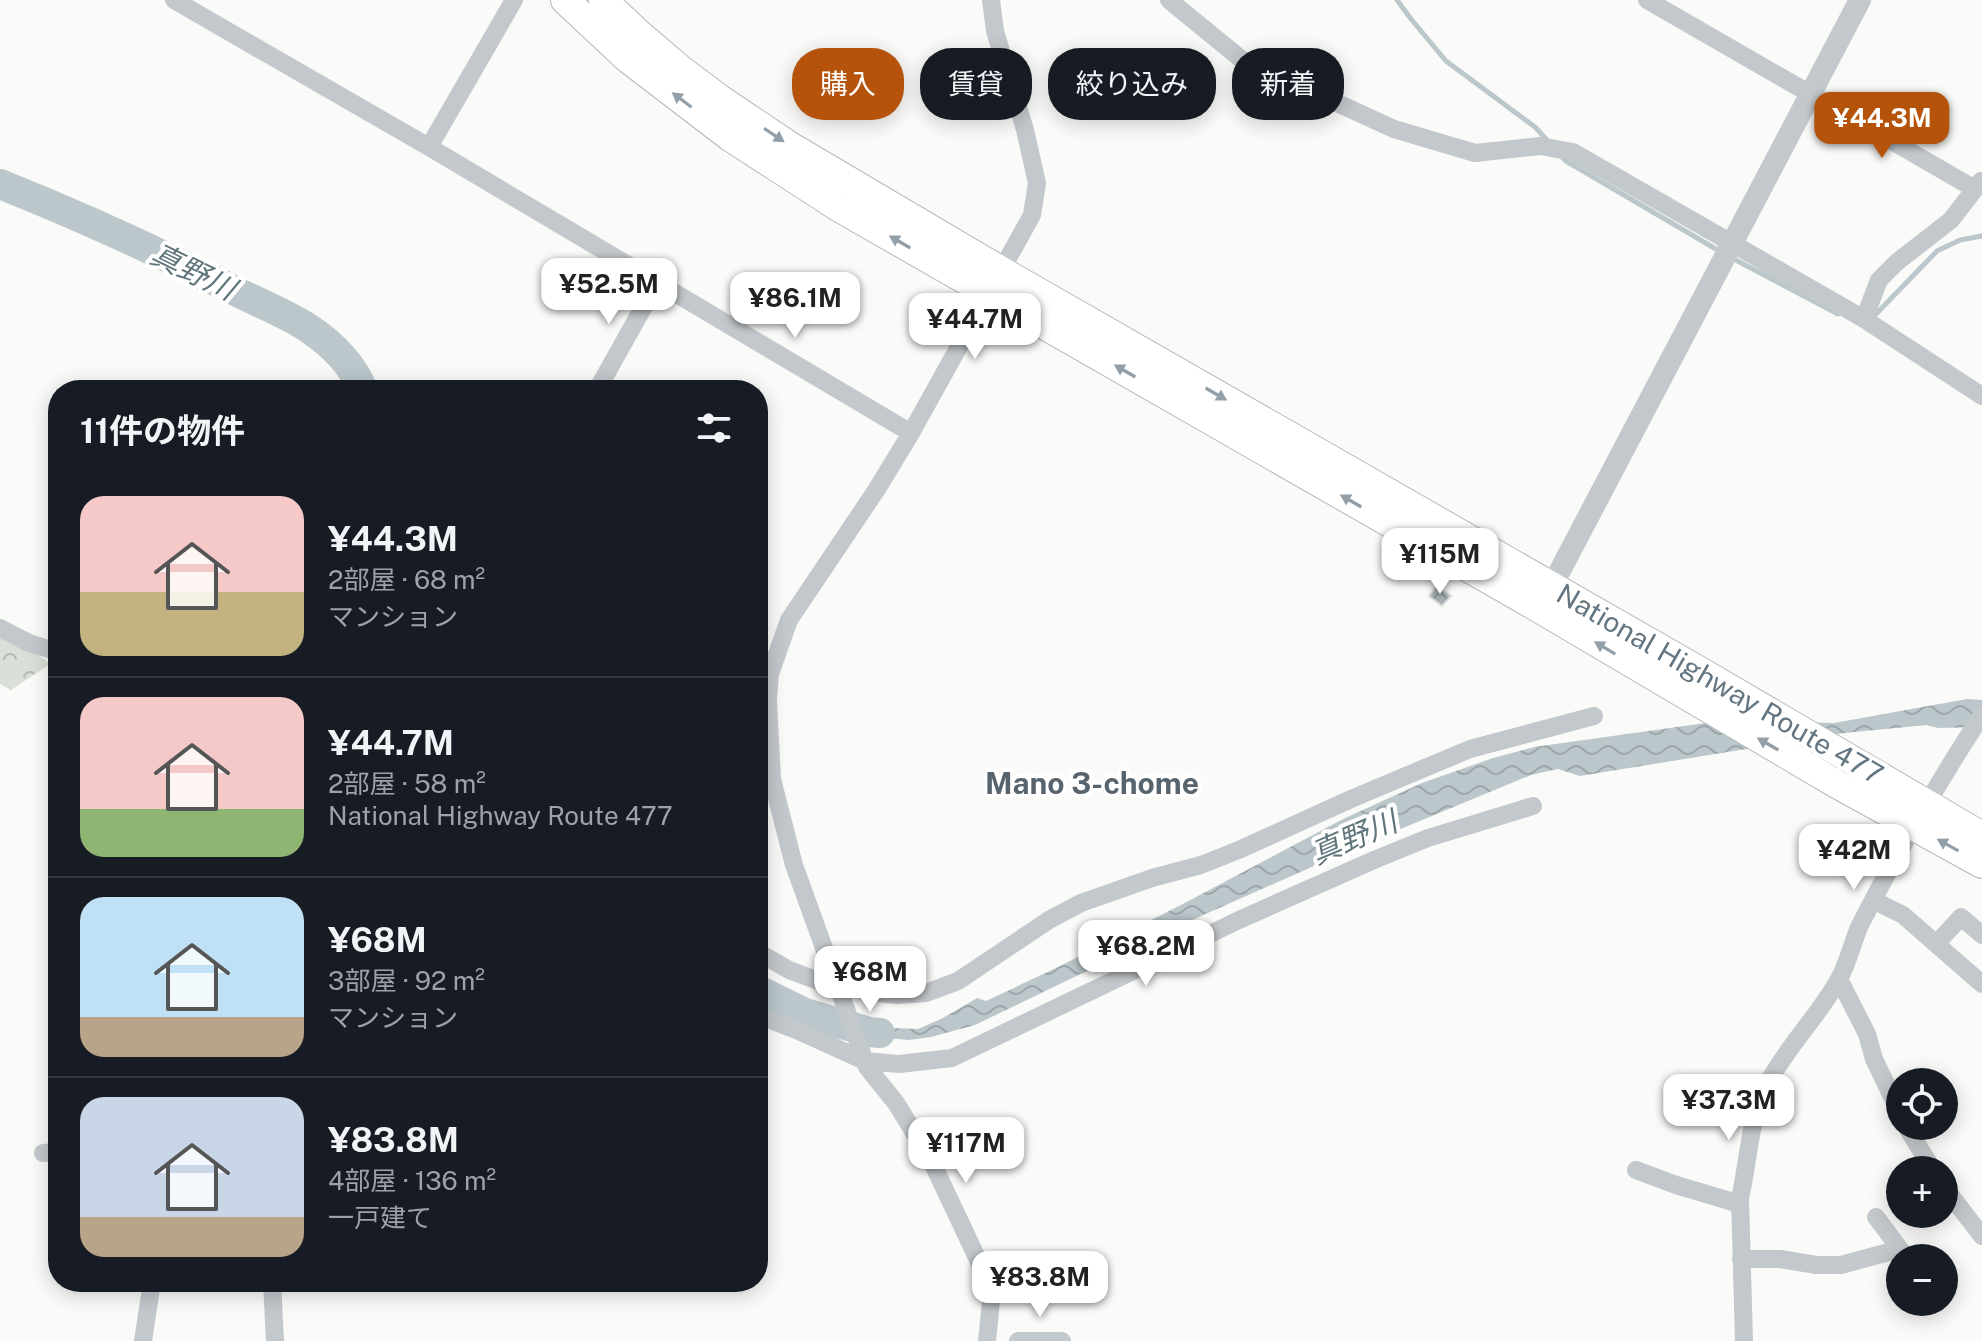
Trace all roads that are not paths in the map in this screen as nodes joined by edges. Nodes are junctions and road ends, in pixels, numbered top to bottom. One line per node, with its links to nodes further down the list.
1 (174, 0): 10 (street)
2 (514, 0): 10 (street)
3 (565, 0): 13 (highway, National Highway Route 477, one-way to 3)
4 (603, 0): 13 (highway, National Highway Route 477, one-way to 13)
5 (991, 0): 13 (street)
6 (1169, 0): 12 (street)
7 (1647, 0): 9 (street)
8 (1860, 0): 9 (street)
9 (1811, 94): 11 (street); 12 (street)
10 (429, 147): 14 (street)
11 (1978, 184): 15 (street)
12 (1732, 243): 15 (street); 19 (street)
13 (995, 282): 18 (street); 19 (highway, National Highway Route 477)
14 (657, 283): 16 (street); 18 (street)
15 (1864, 319): 17 (street)
16 (603, 380)
17 (1982, 396)
18 (911, 433): 34 (street)
19 (1546, 598): 25 (highway, National Highway Route 477); 25 (highway, National Highway Route 477, one-way to 19)
20 (0, 628): 21 (street)
21 (48, 649)
22 (1982, 715): 25 (street)
23 (1594, 716): 34 (street)
24 (1533, 806): 36 (street)
25 (1920, 815): 26 (highway, National Highway Route 477); 27 (highway, National Highway Route 477, one-way to 25); 28 (street)
26 (1982, 836)
27 (1982, 864)
28 (1873, 900): 30 (street); 32 (street)
29 (1982, 935): 30 (street)
30 (1937, 943): 33 (street)
31 (768, 958): 34 (street)
32 (1839, 979): 37 (street); 39 (street)
33 (1982, 984)
34 (838, 986): 36 (street)
35 (768, 1019): 36 (street)
36 (862, 1056): 50 (street)
37 (1886, 1084)
38 (1636, 1170): 39 (street)
39 (1740, 1204): 45 (street)
40 (1958, 1205): 42 (street)
41 (1876, 1217): 43 (street)
42 (1982, 1236)
43 (1896, 1244)
44 (1886, 1256): 45 (street)
45 (1741, 1259): 53 (street)
46 (150, 1292): 48 (street)
47 (273, 1292): 49 (street)
48 (143, 1341)
49 (275, 1341)
50 (987, 1341)
51 (1018, 1341): 52 (street)
52 (1062, 1341)
53 (1744, 1341)

